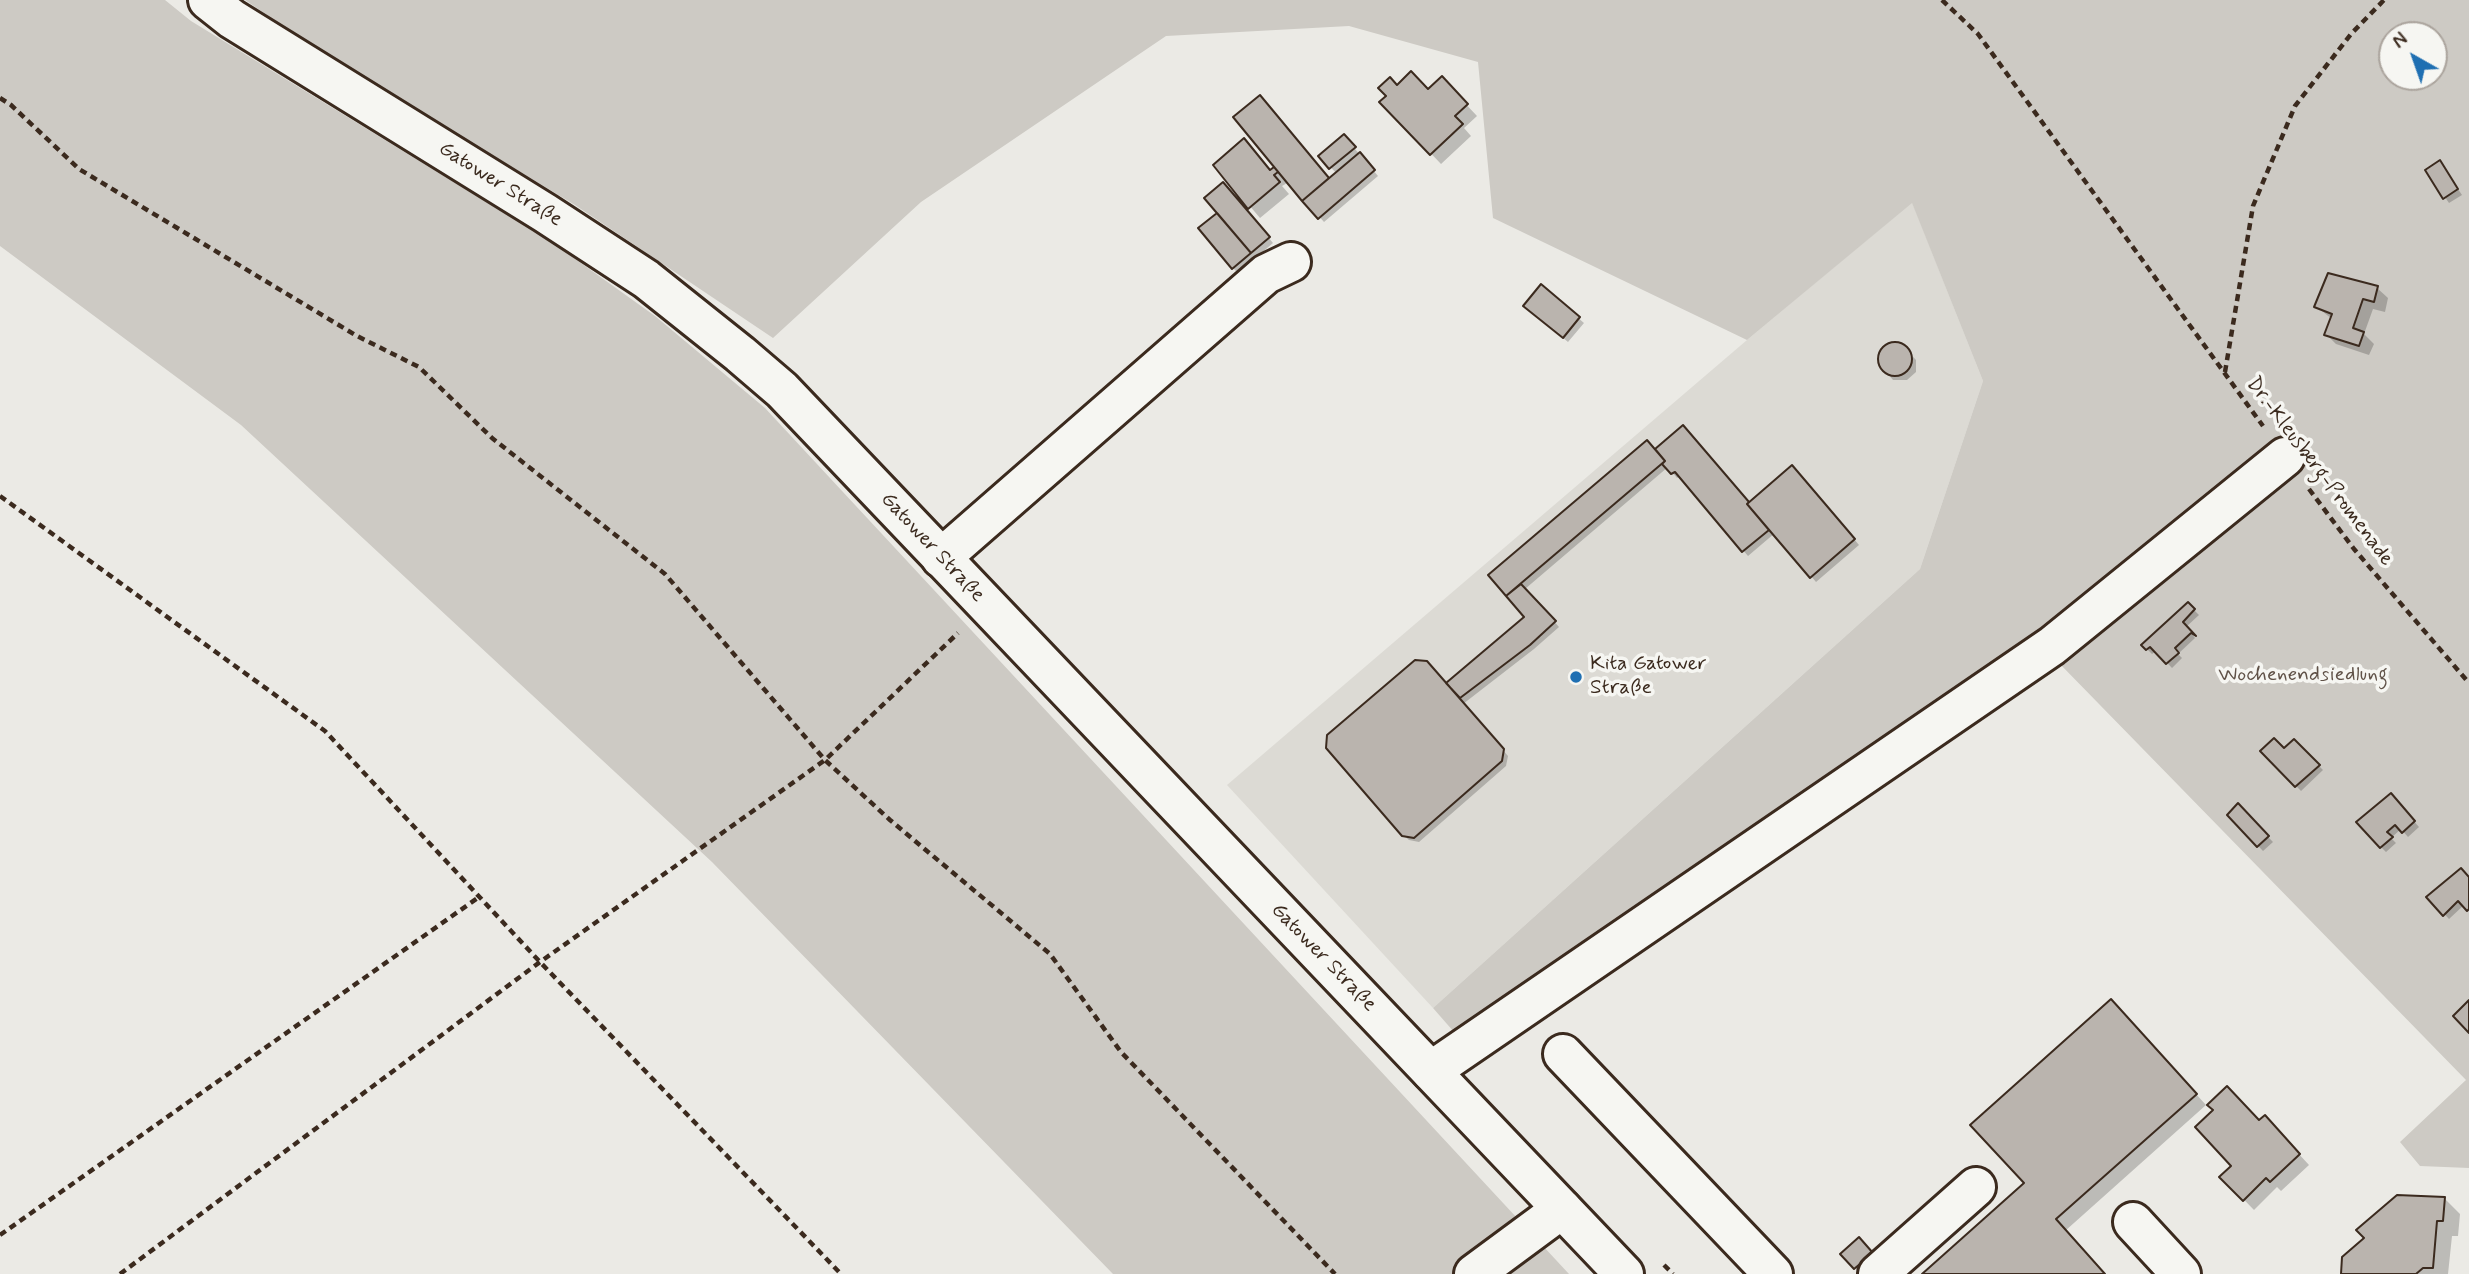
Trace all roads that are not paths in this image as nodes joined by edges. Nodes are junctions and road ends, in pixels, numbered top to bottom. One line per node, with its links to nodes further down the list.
1 (208, 0): 4 (main road, Gatower Straße)
2 (1290, 262): 4 (main road)
3 (2285, 457): 6 (main road)
4 (941, 558): 6 (main road, Gatower Straße)
5 (1563, 1054): 12 (main road)
6 (1431, 1071): 8 (main road, Gatower Straße)
7 (1976, 1187): 13 (main road)
8 (1562, 1209): 10 (main road); 11 (main road, Gatower Straße)
9 (2133, 1222): 14 (main road)
10 (1474, 1274)
11 (1624, 1274)
12 (1773, 1274)
13 (1878, 1274)
14 (2181, 1274)

